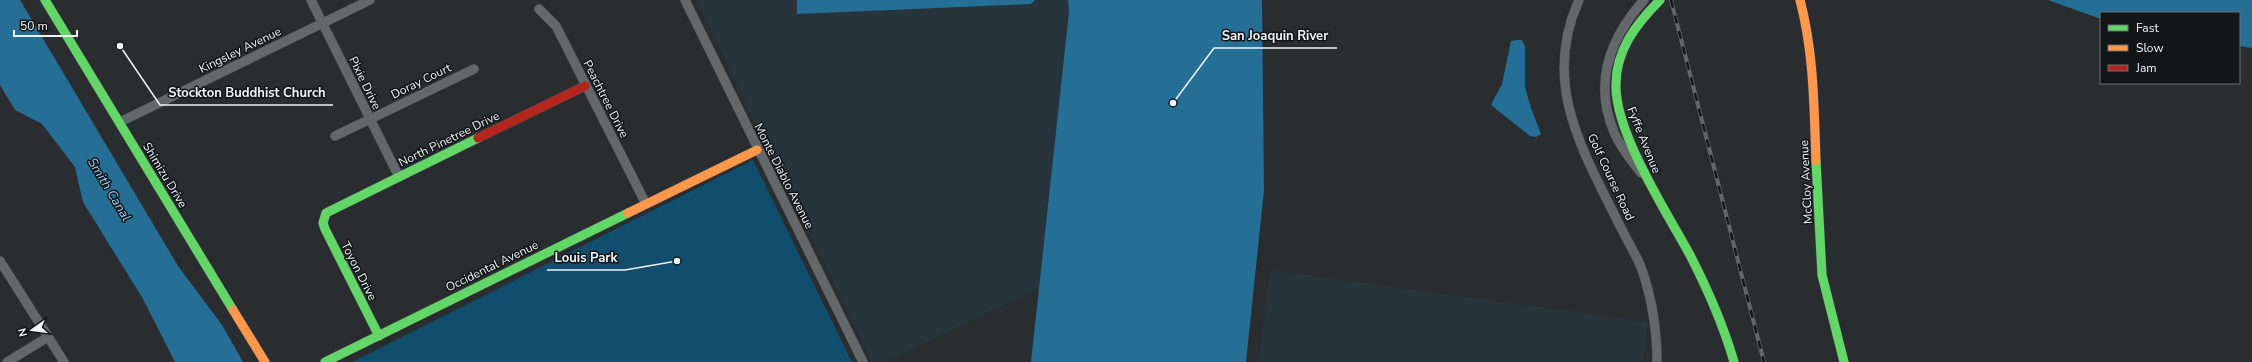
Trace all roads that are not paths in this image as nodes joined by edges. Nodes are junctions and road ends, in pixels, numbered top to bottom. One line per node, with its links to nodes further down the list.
1 (45, 0): 16 (street, Shimizu Drive)
2 (311, 0): 11 (street, Pixie Drive)
3 (370, 0): 11 (street, Kingsley Avenue)
4 (685, 0): 18 (street, Monte Diablo Avenue)
5 (1579, 0): 31 (street, Golf Course Road)
6 (1660, 0): 20 (street, Fyffe Avenue)
7 (1800, 0): 13 (street, McCloy Avenue)
8 (1808, 0): 13 (street)
9 (1642, 2): 20 (street, Fyffe Avenue)
10 (539, 9): 14 (street, Peachtree Drive)
11 (322, 24): 15 (street, Pixie Drive); 16 (street, Kingsley Avenue)
12 (474, 69): 15 (street, Doray Court)
13 (1812, 70): 33 (street, McCloy Avenue)
14 (585, 86): 19 (street, North Pinetree Drive); 21 (street, Peachtree Drive)
15 (370, 120): 17 (street, Doray Court); 19 (street, Pixie Drive)
16 (120, 122): 28 (street, Shimizu Drive)
17 (335, 136)
18 (757, 150): 21 (street, Occidental Avenue); 30 (street, Monte Diablo Avenue)
19 (399, 177): 22 (street, North Pinetree Drive)
20 (1649, 184): 32 (street, Fyffe Avenue)
21 (646, 204): 24 (street, Occidental Avenue)
22 (325, 216): 24 (street, Toyon Drive)
23 (0, 261): 25 (street)
24 (379, 336): 29 (street, Occidental Avenue)
25 (48, 337): 26 (street); 27 (street)
26 (6, 362)
27 (64, 362)
28 (265, 362)
29 (325, 362)
30 (863, 362)
31 (1657, 362)
32 (1734, 362)
33 (1844, 362)

